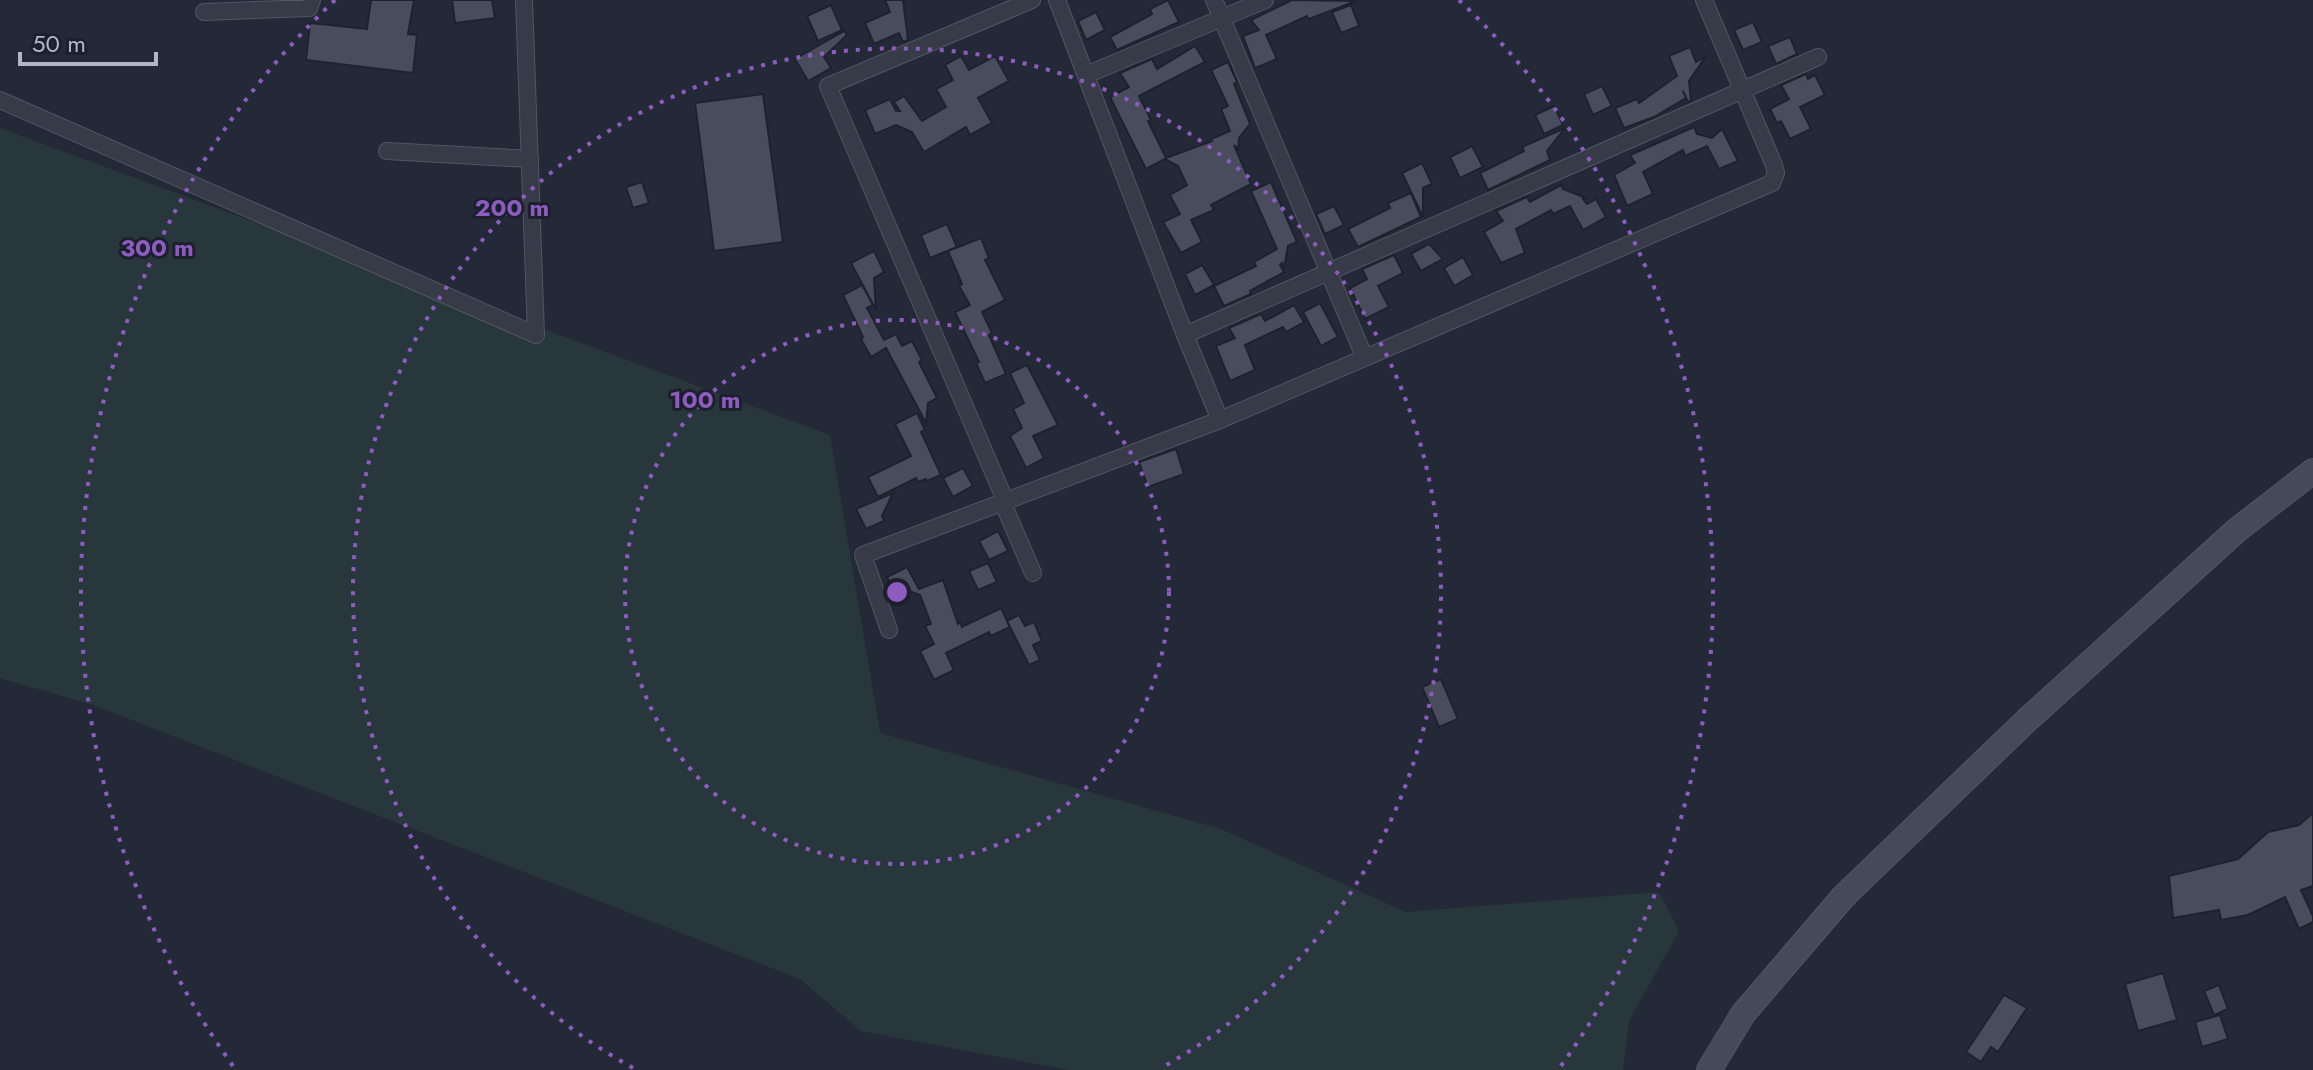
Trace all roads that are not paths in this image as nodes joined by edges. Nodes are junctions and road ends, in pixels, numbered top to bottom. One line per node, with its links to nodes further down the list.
1 (312, 0): 8 (street)
2 (524, 0): 15 (street)
3 (1032, 0): 21 (street)
4 (1057, 0): 11 (street)
5 (1214, 0): 9 (street)
6 (1265, 0): 9 (street)
7 (1704, 0): 12 (street)
8 (204, 12)
9 (1223, 19): 11 (street); 16 (street)
10 (1818, 57): 12 (street)
11 (1086, 75): 17 (street)
12 (1742, 90): 16 (street); 18 (street)
13 (0, 100): 15 (street)
14 (387, 151): 15 (street)
15 (530, 159)
16 (1328, 272): 17 (street); 18 (street)
17 (1185, 335): 19 (street)
18 (1364, 356): 19 (street)
19 (1220, 420): 21 (street)
20 (2313, 471): 24 (street)
21 (1004, 501): 22 (street); 23 (street)
22 (1033, 573)
23 (889, 630)
24 (1709, 1070)

